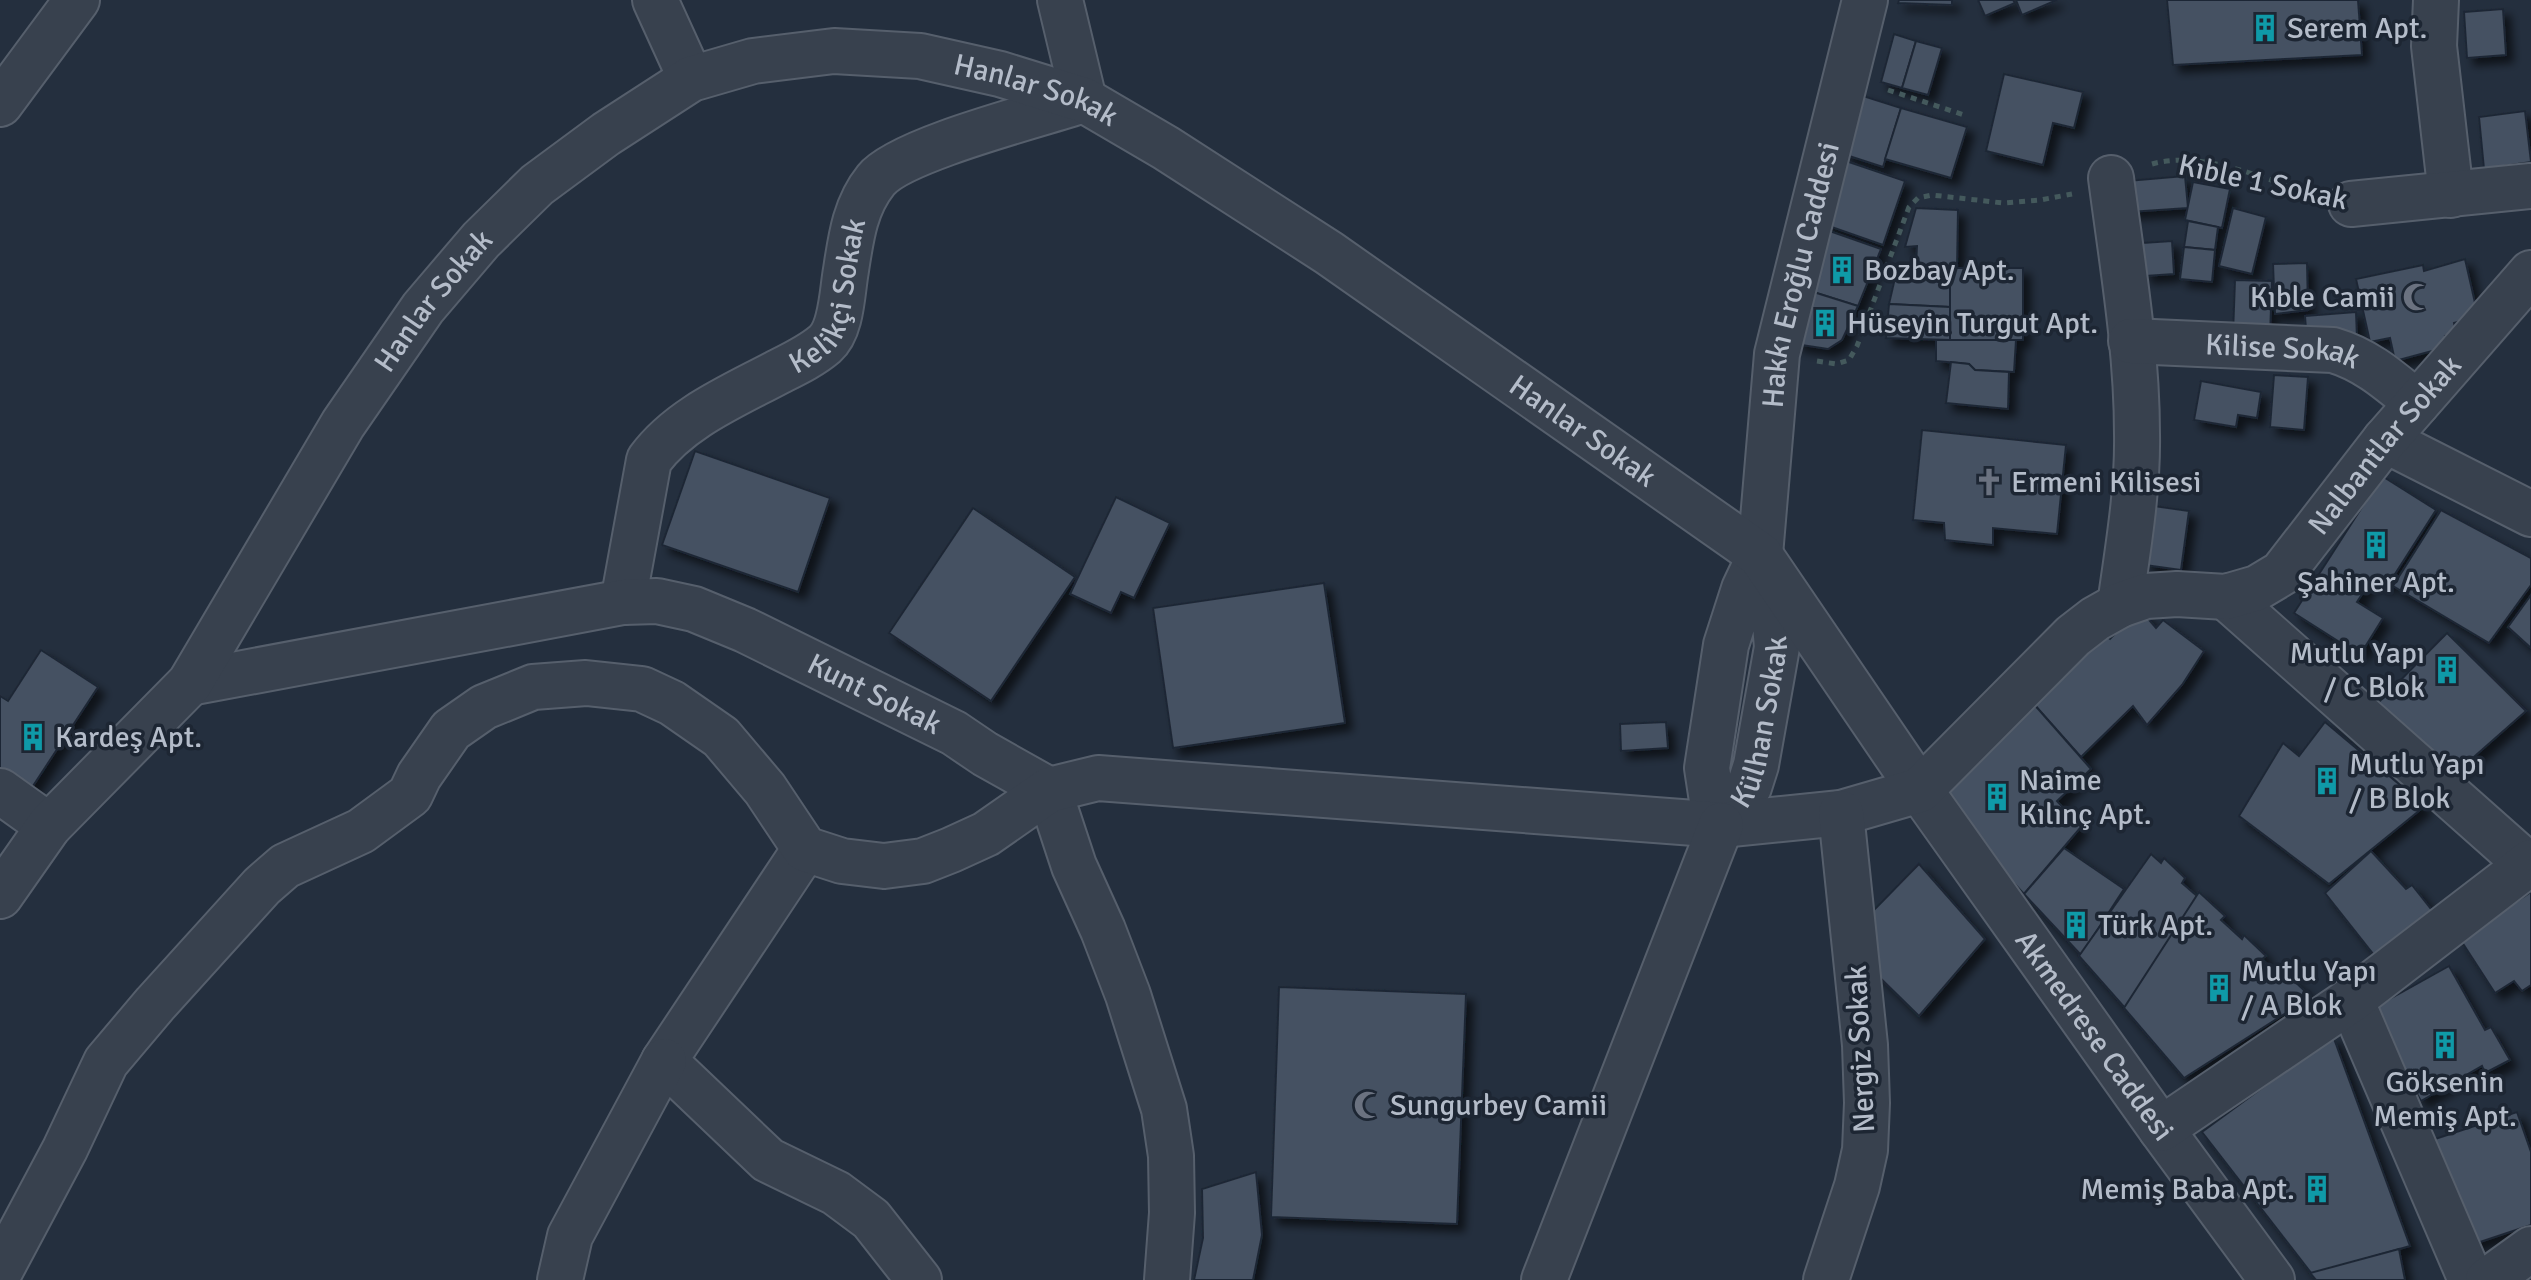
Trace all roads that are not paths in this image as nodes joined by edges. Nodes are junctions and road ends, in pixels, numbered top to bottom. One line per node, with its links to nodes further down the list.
1 (77, 0): 8 (street)
2 (655, 0): 6 (street)
3 (1060, 0): 7 (street)
4 (1865, 0): 18 (street, Hakkı Eroğlu Caddesi)
5 (2436, 0): 11 (street)
6 (691, 79): 7 (street, Hanlar Sokak); 22 (street, Hanlar Sokak)
7 (1084, 100): 18 (street, Hanlar Sokak); 20 (street, Kelikçi Sokak)
8 (0, 104)
9 (2111, 178): 14 (street)
10 (2531, 186): 11 (street, Kıble 1 Sokak)
11 (2451, 195): 12 (street, Kıble 1 Sokak)
12 (2351, 204)
13 (2531, 273): 15 (street, Nalbantlar Sokak)
14 (2131, 341): 15 (street, Kilise Sokak); 21 (street)
15 (2417, 403): 16 (street, Nalbantlar Sokak)
16 (2385, 440): 17 (street); 19 (street, Nalbantlar Sokak)
17 (2531, 514)
18 (1760, 555): 24 (street, Hanlar Sokak); 27 (street, Külhan Sokak)
19 (2226, 597): 21 (street, Nalbantlar Sokak); 30 (street)
20 (623, 602): 22 (street, Kunt Sokak); 23 (street, Kunt Sokak)
21 (2120, 605): 24 (street, Nalbantlar Sokak)
22 (190, 683): 28 (street, Hanlar Sokak)
23 (1049, 790): 27 (street); 29 (street); 39 (street)
24 (1920, 790): 26 (street); 34 (street, Akmedrese Caddesi)
25 (0, 791): 28 (street)
26 (1841, 813): 27 (street); 41 (street, Nergiz Sokak)
27 (1721, 825): 40 (street, Külhan Sokak)
28 (49, 826): 31 (street, Hanlar Sokak)
29 (805, 849): 33 (street); 36 (street)
30 (2529, 863): 32 (street)
31 (0, 896)
32 (2351, 1000): 34 (street); 43 (street)
33 (664, 1061): 37 (street); 38 (street)
34 (2161, 1129): 42 (street, Akmedrese Caddesi)
35 (2531, 1249): 44 (street)
36 (0, 1271)
37 (560, 1280)
38 (919, 1280)
39 (1167, 1280)
40 (1544, 1280)
41 (1826, 1280)
42 (2272, 1280)
43 (2471, 1280)
44 (2488, 1280)

